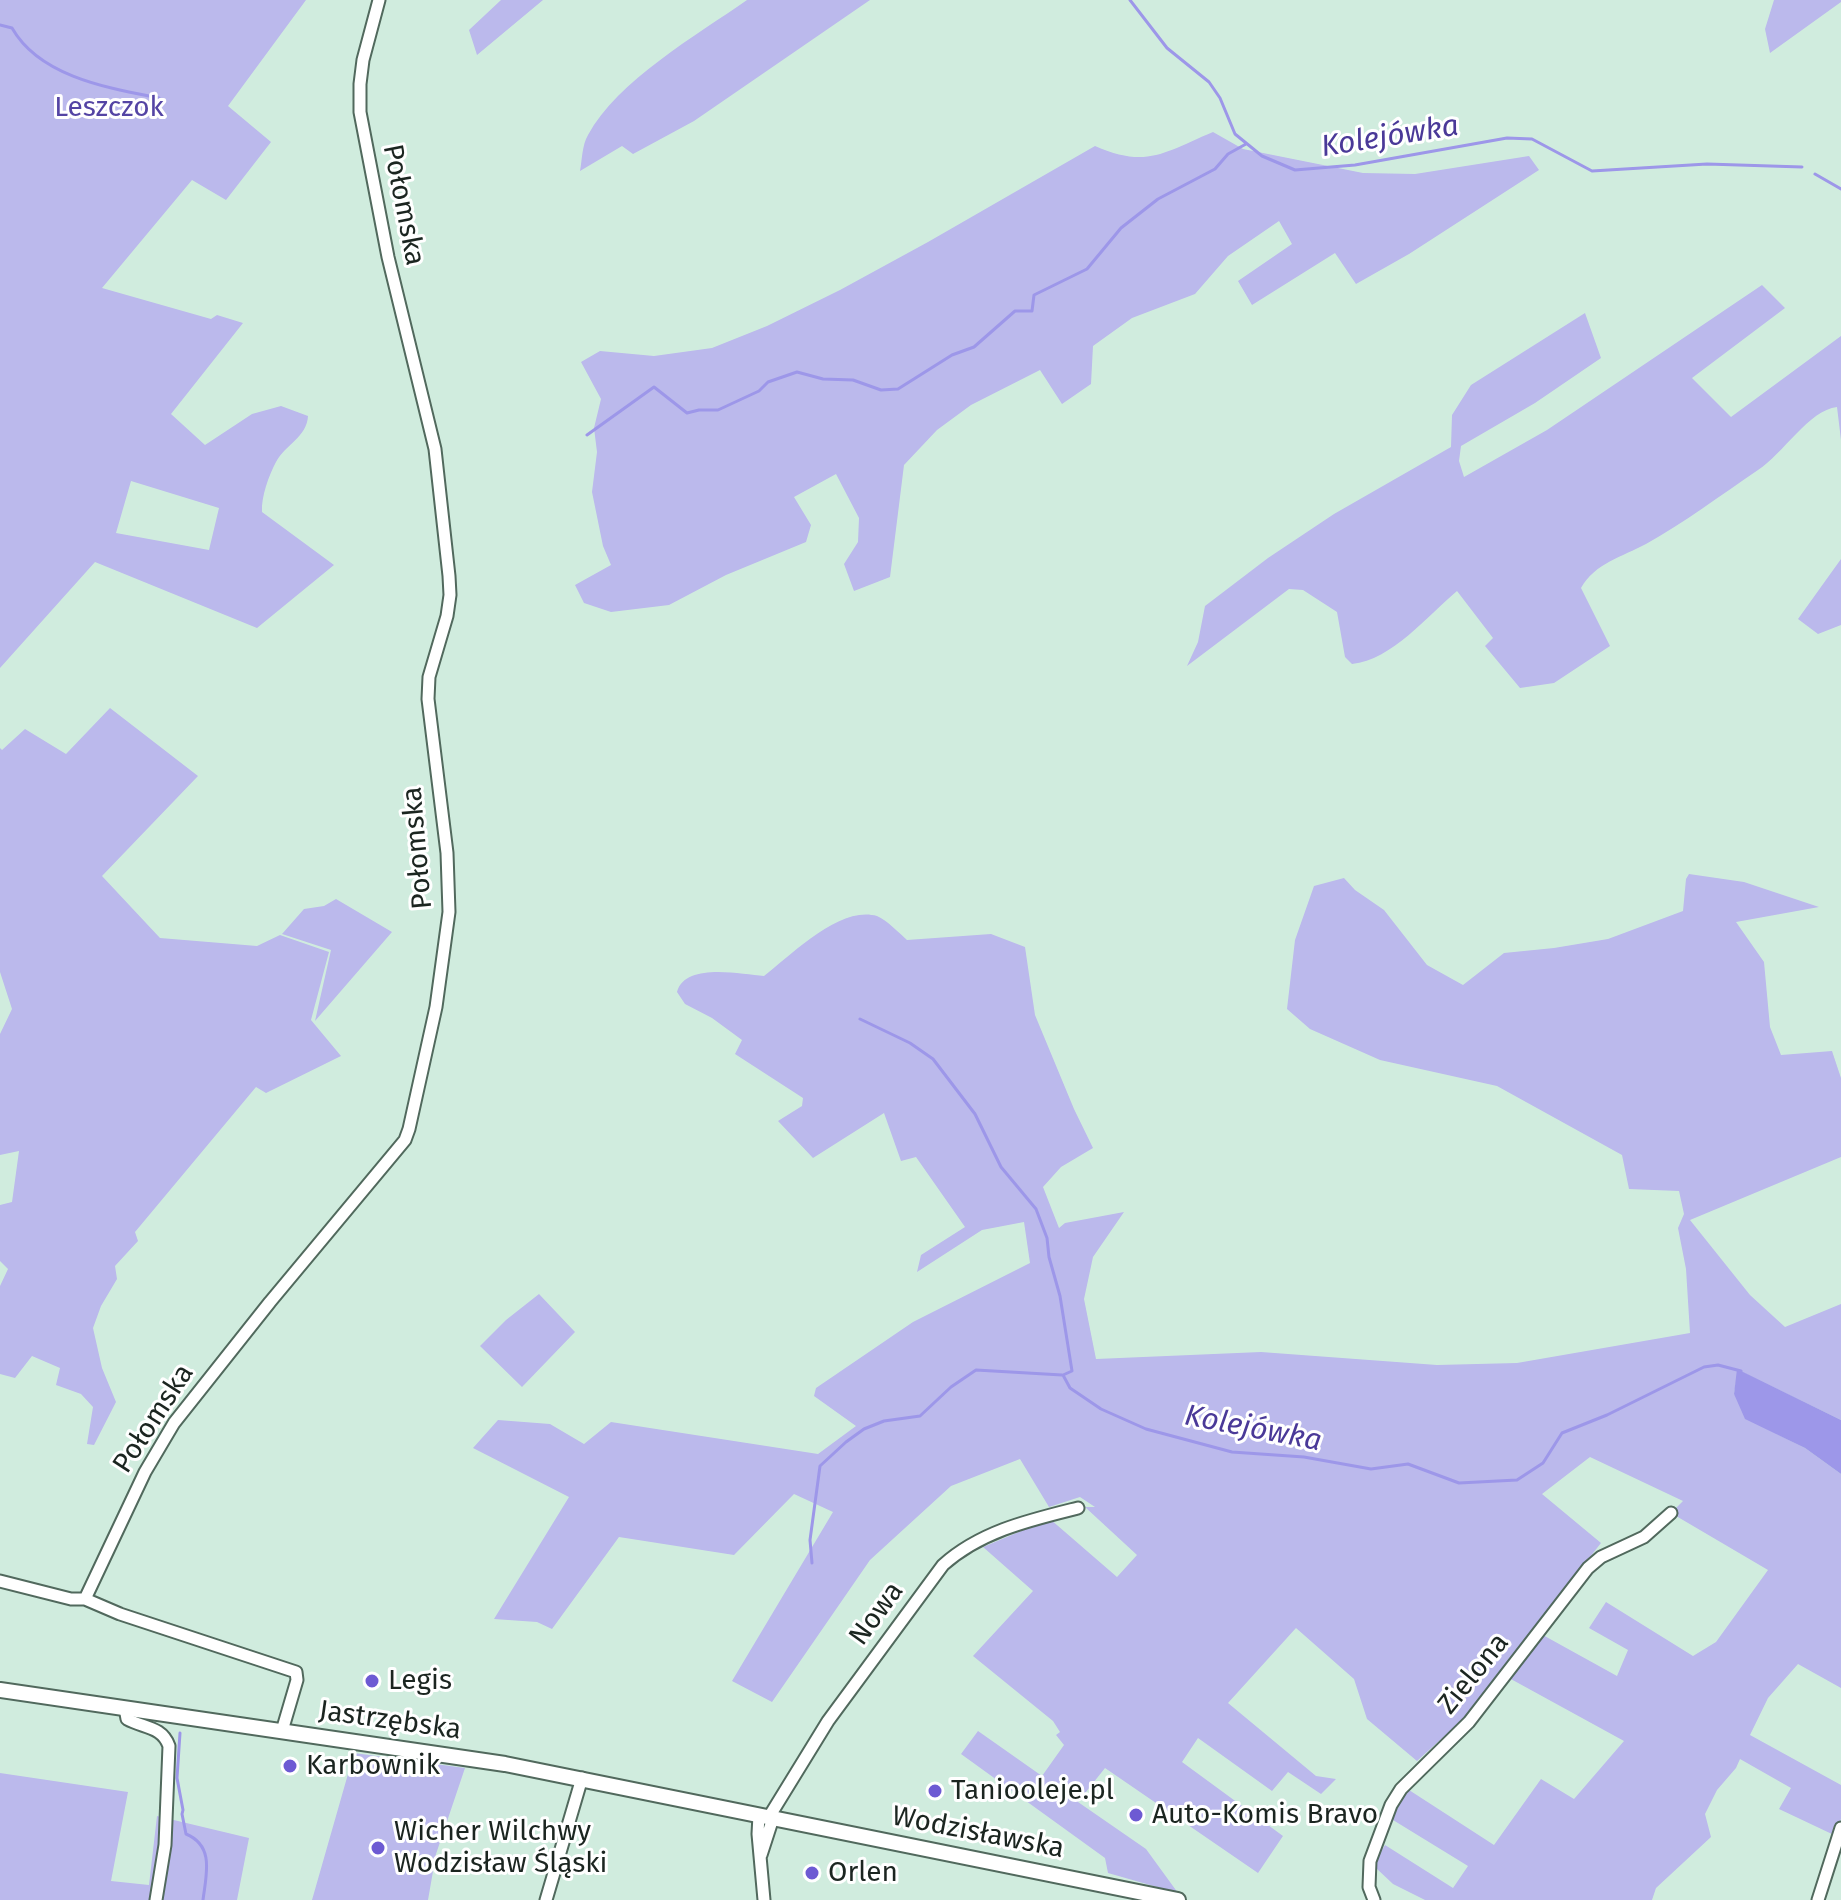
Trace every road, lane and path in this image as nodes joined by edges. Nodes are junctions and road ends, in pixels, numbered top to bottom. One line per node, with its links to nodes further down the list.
1 (379, 0): 5 (street, Połomska)
2 (1078, 1508): 10 (street, Nowa)
3 (1671, 1513): 16 (street, Zielona)
4 (0, 1581): 5 (street)
5 (85, 1599): 8 (street)
6 (0, 1690): 7 (main road, Jastrzębska)
7 (125, 1708): 8 (main road, Jastrzębska); 12 (street)
8 (282, 1731): 9 (main road, Jastrzębska)
9 (582, 1778): 10 (main road, Jastrzębska); 13 (street)
10 (767, 1816): 14 (street, Nowa); 15 (main road, Wodzisławska)
11 (1841, 1828): 17 (street)
12 (156, 1900)
13 (546, 1900)
14 (764, 1900)
15 (1178, 1900)
16 (1374, 1900)
17 (1818, 1900)

